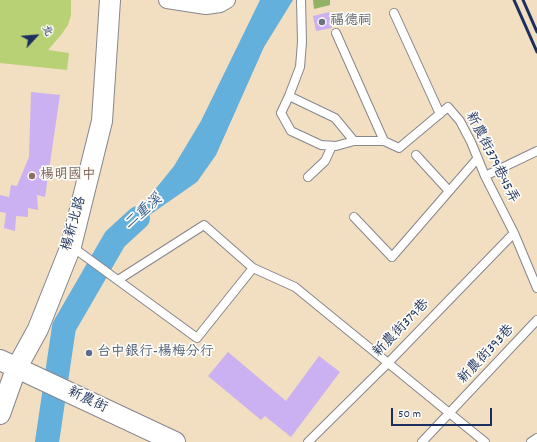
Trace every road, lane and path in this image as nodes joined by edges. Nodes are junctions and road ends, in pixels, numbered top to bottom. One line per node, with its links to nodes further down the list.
1 (110, 0): 20 (street, 楊新北路)
2 (167, 0): 3 (street)
3 (227, 0)
4 (301, 0): 7 (lane)
5 (394, 13): 8 (lane)
6 (336, 33): 10 (lane)
7 (289, 96): 9 (lane); 11 (lane)
8 (440, 114): 10 (lane); 14 (lane, 新農街379巷45弄)
9 (354, 141): 10 (lane); 11 (lane)
10 (384, 141)
11 (332, 146): 16 (lane)
12 (537, 151): 15 (lane)
13 (416, 155): 17 (lane)
14 (477, 159): 15 (lane, 新農街379巷45弄); 17 (lane)
15 (485, 176): 19 (lane, 新農街379巷45弄)
16 (308, 177)
17 (449, 191): 18 (lane)
18 (354, 217)
19 (514, 232): 23 (lane, 新農街379巷45弄); 25 (lane, 新農街379巷)
20 (70, 246): 22 (lane); 26 (street, 楊新北路)
21 (254, 268): 22 (lane); 22 (lane); 25 (lane)
22 (118, 280)
23 (537, 288)
24 (537, 320): 27 (lane, 新農街393巷)
25 (388, 363): 27 (lane); 31 (lane, 新農街379巷)
26 (11, 366): 28 (street, 楊新北路); 30 (street, 新農街)
27 (449, 413): 32 (lane, 新農街393巷); 33 (lane)
28 (0, 414)
29 (537, 438): 34 (lane)
30 (175, 442)
31 (308, 442)
32 (422, 442)
33 (485, 442)
34 (531, 442)

